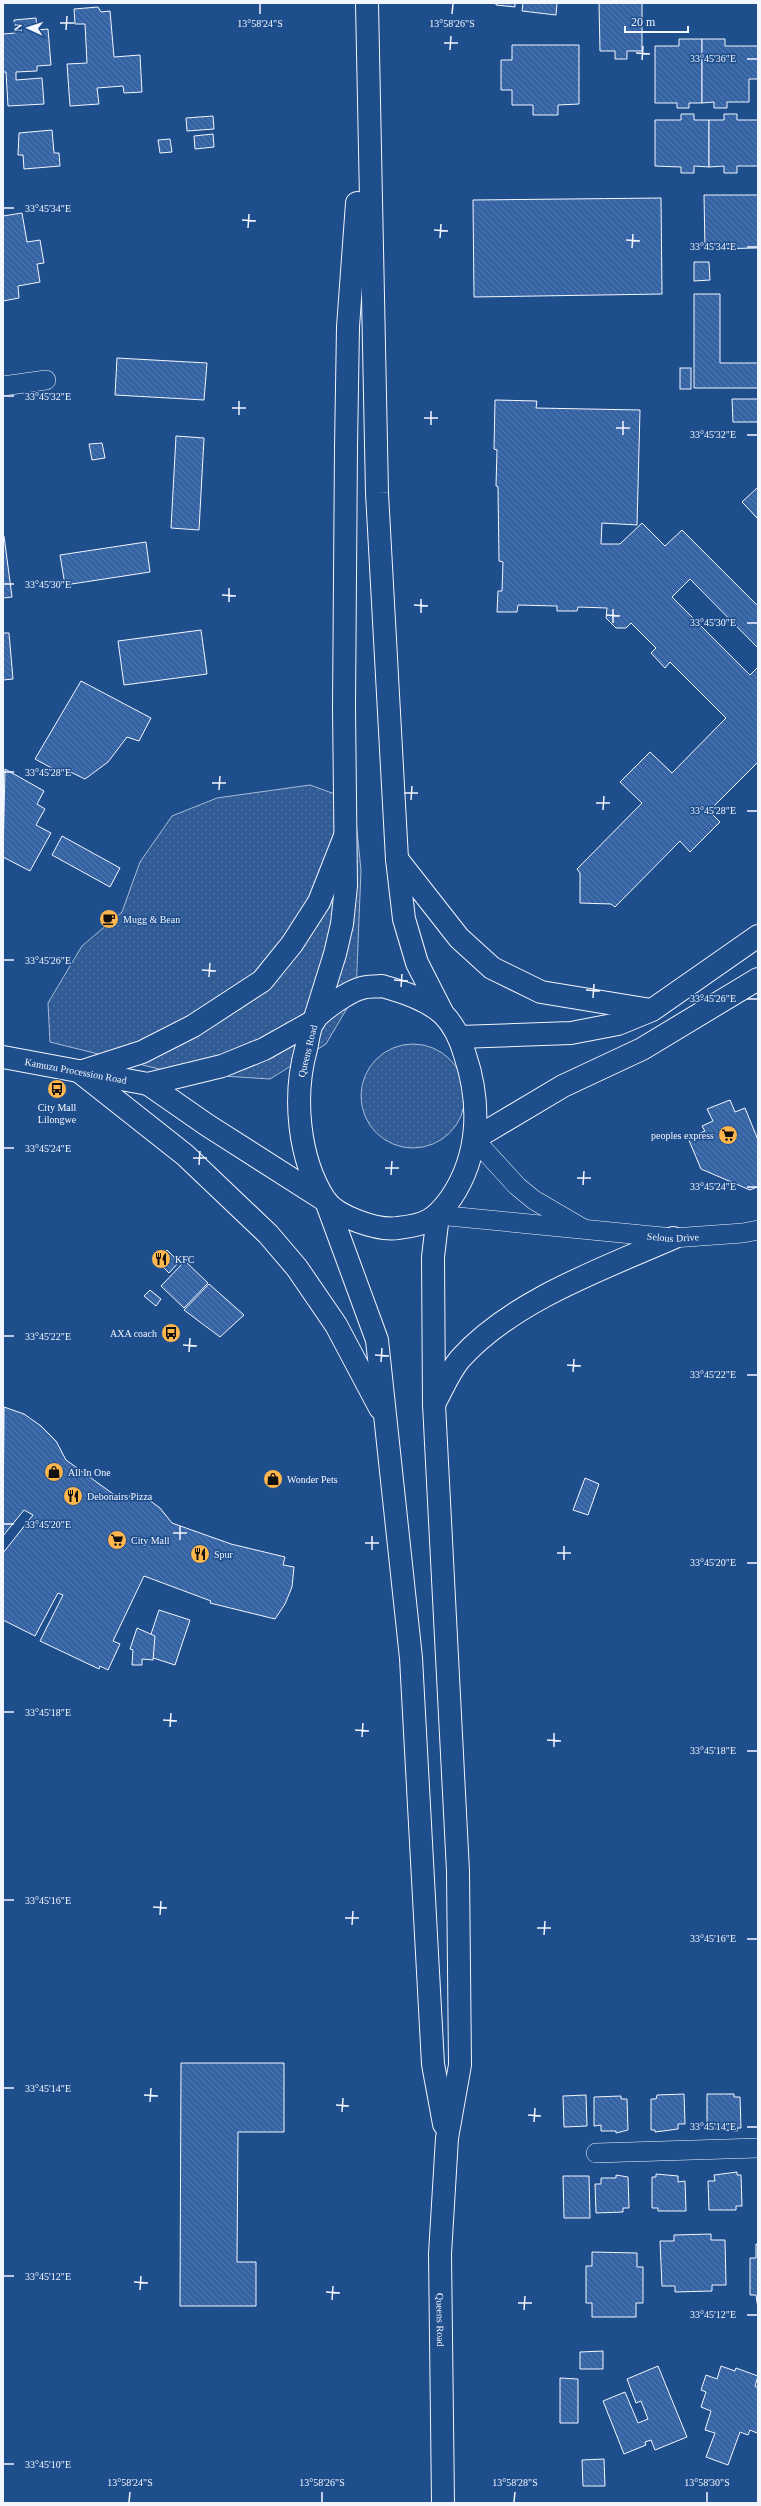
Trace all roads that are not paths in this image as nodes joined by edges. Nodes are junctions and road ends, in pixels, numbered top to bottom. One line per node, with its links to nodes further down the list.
1 (367, 3): 2 (main road)
2 (368, 70): 5 (main road); 6 (main road)
3 (46, 380): 4 (street)
4 (3, 386)
5 (345, 836): 11 (main road); 14 (main road)
6 (398, 859): 9 (main road); 10 (main road)
7 (758, 936): 9 (main road)
8 (758, 979): 16 (main road)
9 (652, 1010): 12 (main road)
10 (443, 1014): 11 (main road, Queens Road); 12 (main road, Queens Road)
11 (314, 1021): 15 (main road); 17 (main road, Queens Road)
12 (459, 1037): 16 (main road, Queens Road)
13 (3, 1057): 14 (main road, Kamuzu Procession Road)
14 (80, 1072): 15 (main road, Kamuzu Procession Road); 23 (main road)
15 (148, 1084): 17 (main road)
16 (474, 1139): 18 (main road, Queens Road); 20 (street, Selous Drive)
17 (326, 1201): 18 (main road, Queens Road); 23 (main road)
18 (438, 1215): 20 (street, Selous Drive); 22 (main road)
19 (758, 1230): 21 (street, Selous Drive)
20 (588, 1231): 21 (street, Selous Drive)
21 (673, 1238): 22 (main road)
22 (434, 1404): 24 (main road)
23 (386, 1418): 24 (main road)
24 (447, 2138): 27 (main road, Queens Road)
25 (758, 2148): 26 (street)
26 (596, 2153)
27 (443, 2503)

